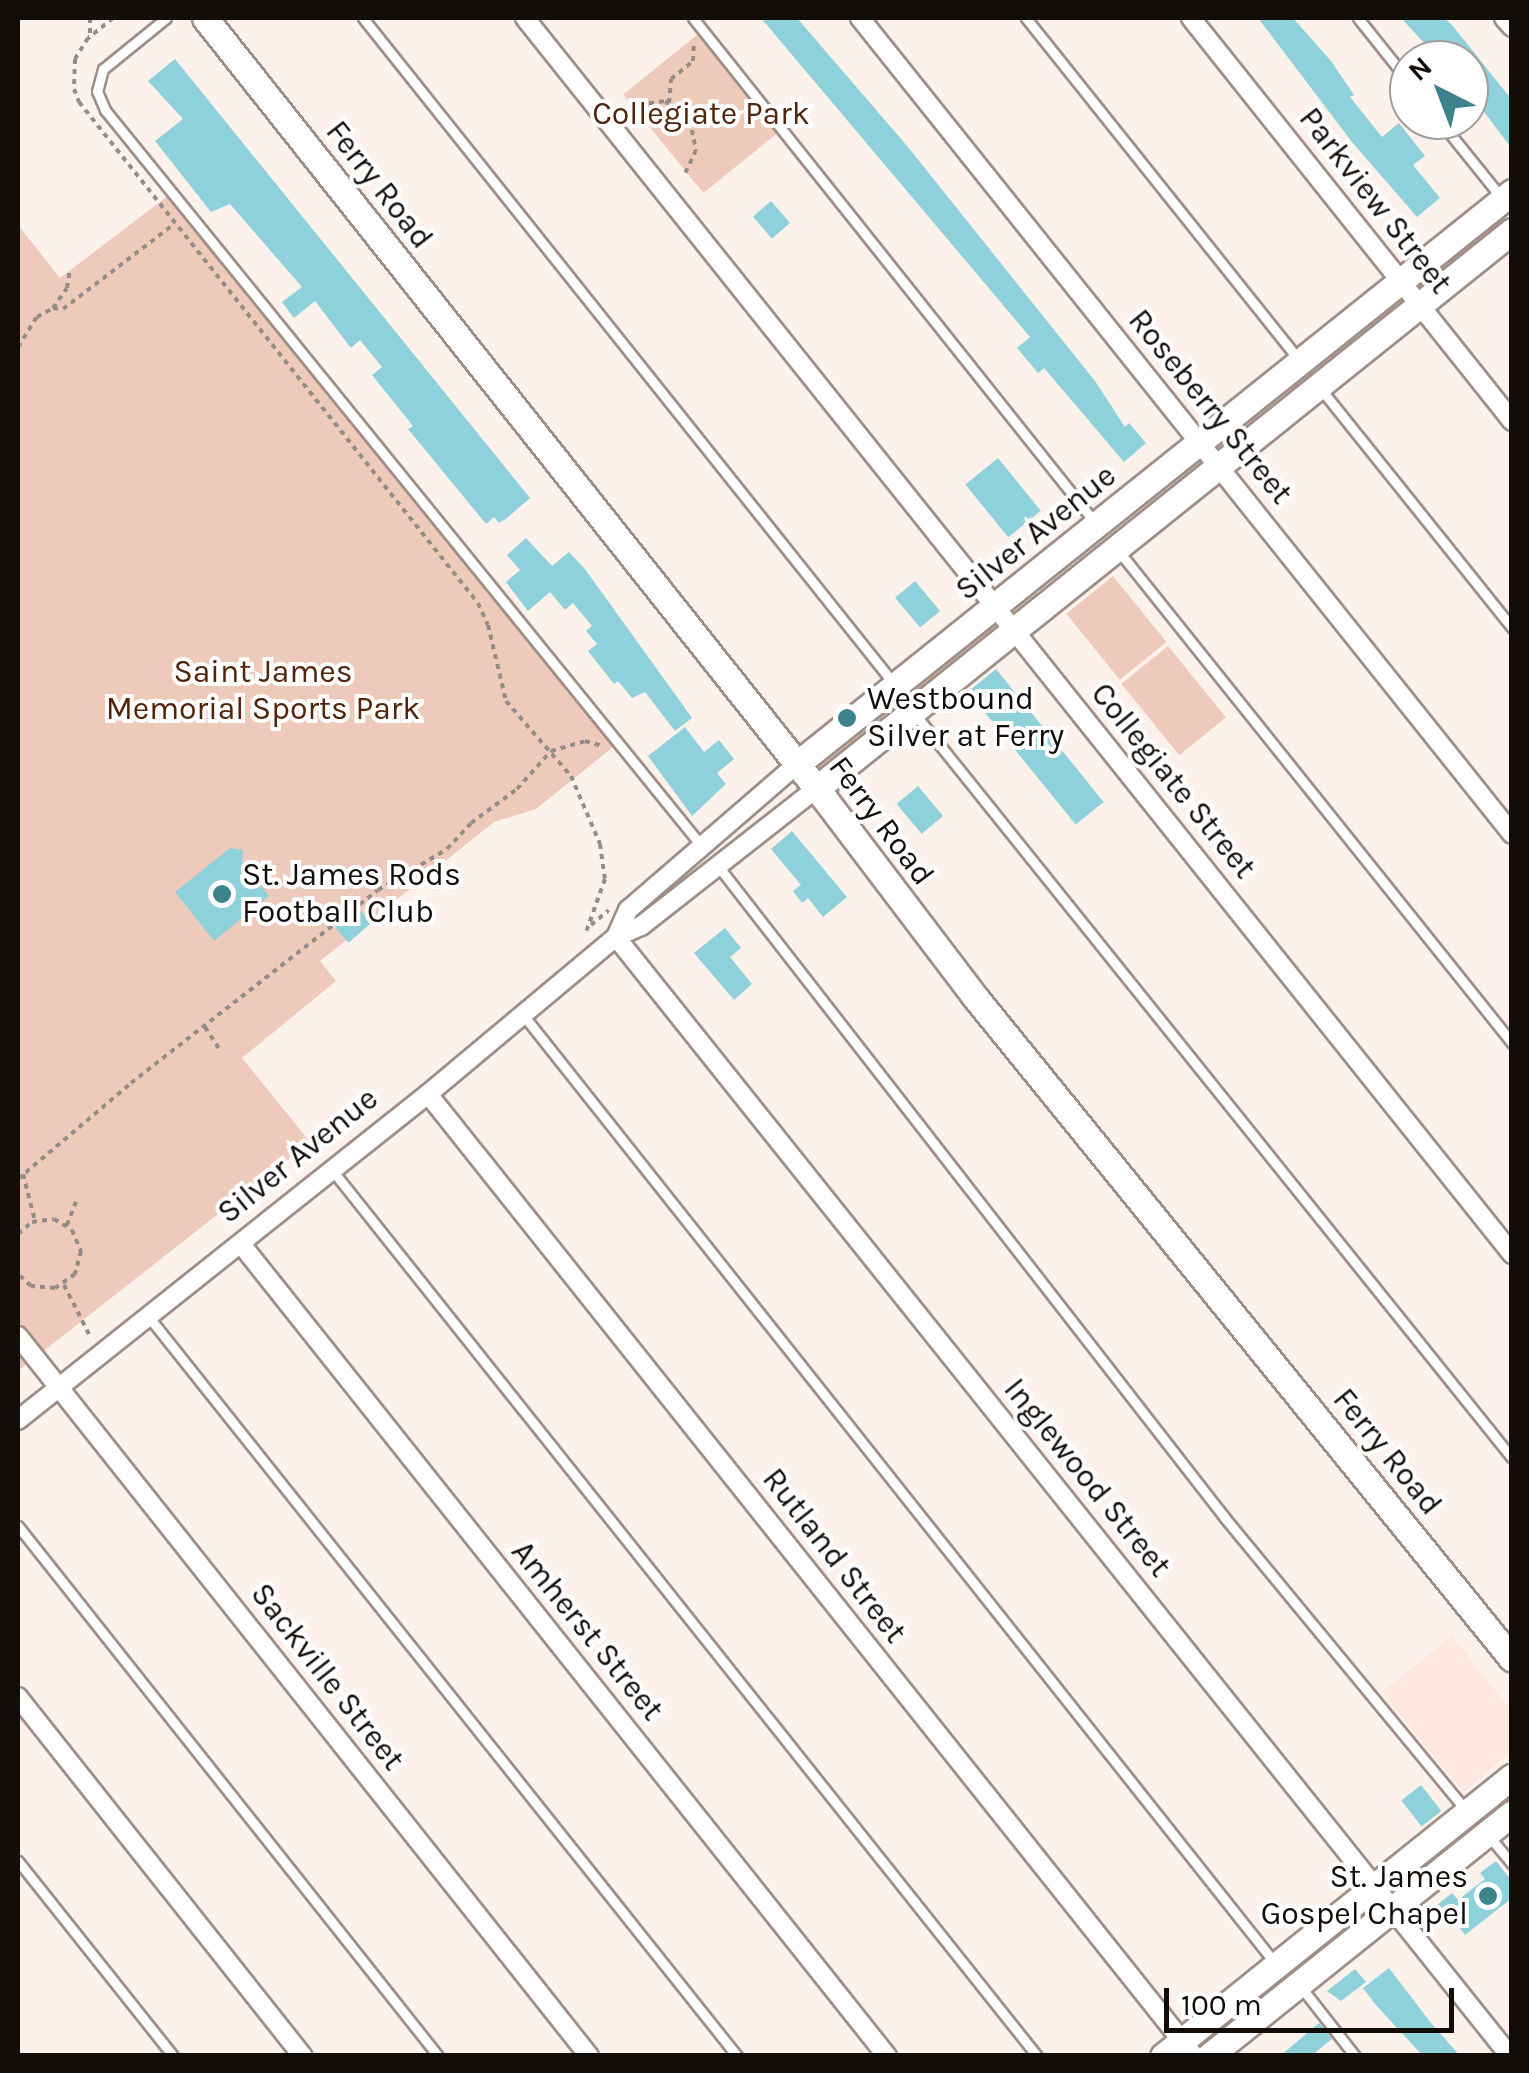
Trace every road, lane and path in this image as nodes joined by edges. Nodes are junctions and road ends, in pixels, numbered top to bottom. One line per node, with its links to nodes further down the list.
1 (90, 18): 14 (path)
2 (166, 18): 40 (lane)
3 (205, 18): 41 (main road, Ferry Road)
4 (363, 18): 37 (lane)
5 (525, 18): 34 (street, Collegiate Street)
6 (693, 18): 12 (lane)
7 (860, 18): 30 (street, Roseberry Street)
8 (1026, 18): 27 (lane)
9 (1191, 18): 23 (street, Parkview Street)
10 (1358, 18): 15 (lane)
11 (1504, 18): 13 (street)
12 (700, 27): 16 (path); 32 (lane)
13 (1512, 27)
14 (90, 36)
15 (1389, 57)
16 (669, 103): 17 (path); 19 (path)
17 (629, 106)
18 (1457, 140): 20 (lane)
19 (684, 176)
20 (1507, 196): 23 (main road, Silver Avenue)
21 (1512, 231): 24 (main road, Silver Avenue)
22 (70, 269): 25 (path)
23 (1400, 282): 24 (street, Parkview Street); 27 (main road, Silver Avenue)
24 (1419, 305): 28 (main road, Silver Avenue); 29 (street, Parkview Street)
25 (53, 308): 26 (path); 39 (path)
26 (18, 347)
27 (1301, 362): 30 (main road, Silver Avenue)
28 (1318, 386): 31 (main road, Silver Avenue); 35 (lane)
29 (1512, 421)
30 (1200, 443): 31 (street, Roseberry Street); 32 (main road, Silver Avenue)
31 (1218, 466): 33 (main road, Silver Avenue); 43 (street, Roseberry Street)
32 (1098, 526): 34 (main road, Silver Avenue)
33 (1116, 548): 36 (main road, Silver Avenue); 50 (lane)
34 (996, 607): 36 (street, Collegiate Street); 37 (main road, Silver Avenue)
35 (1512, 628)
36 (1014, 630): 38 (main road, Silver Avenue); 61 (street, Collegiate Street)
37 (896, 686): 41 (main road, Silver Avenue)
38 (913, 711): 42 (main road, Silver Avenue); 69 (lane)
39 (552, 751): 40 (path); 46 (path); 49 (path)
40 (627, 754): 44 (lane)
41 (797, 764): 42 (main road, Ferry Road); 44 (street, Silver Avenue)
42 (816, 789): 45 (street, Silver Avenue); 71 (main road, Ferry Road)
43 (1512, 834)
44 (700, 844): 47 (street, Silver Avenue)
45 (718, 866): 47 (street, Silver Avenue); 74 (lane)
46 (586, 932)
47 (616, 937): 48 (street, Silver Avenue); 79 (street, Inglewood Street)
48 (524, 1016): 52 (street, Silver Avenue); 81 (lane)
49 (206, 1027): 51 (path); 54 (path)
50 (1512, 1043)
51 (220, 1050)
52 (428, 1094): 53 (street, Silver Avenue); 83 (street, Rutland Street)
53 (332, 1170): 60 (street, Silver Avenue); 90 (lane)
54 (23, 1174): 55 (path); 57 (path)
55 (18, 1179)
56 (76, 1202): 58 (path)
57 (35, 1221): 58 (path); 59 (path)
58 (66, 1226): 63 (path)
59 (18, 1234)
60 (240, 1244): 64 (street, Silver Avenue); 89 (street, Amherst Street)
61 (1512, 1254)
62 (18, 1274): 63 (path)
63 (63, 1284): 66 (path)
64 (148, 1316): 67 (street, Silver Avenue); 88 (lane)
65 (18, 1336): 67 (street, Sackville Street)
66 (91, 1338)
67 (59, 1388): 68 (street, Silver Avenue); 87 (street, Sackville Street)
68 (18, 1420)
69 (1512, 1458)
70 (18, 1526): 86 (lane)
71 (1512, 1659)
72 (18, 1697): 85 (street)
73 (1512, 1776): 74 (main road)
74 (1468, 1812): 79 (main road)
75 (1512, 1812): 76 (main road)
76 (1486, 1833): 78 (lane); 80 (main road)
77 (18, 1861): 84 (lane)
78 (1512, 1864)
79 (1375, 1886): 80 (street, Inglewood Street); 81 (main road)
80 (1392, 1907): 82 (main road); 93 (street, Inglewood Street)
81 (1276, 1965): 83 (main road)
82 (1298, 1984): 91 (main road); 92 (lane)
83 (1180, 2051)
84 (173, 2056)
85 (303, 2056)
86 (438, 2056)
87 (589, 2056)
88 (737, 2056)
89 (887, 2056)
90 (1037, 2056)
91 (1209, 2056)
92 (1355, 2056)
93 (1510, 2056)

